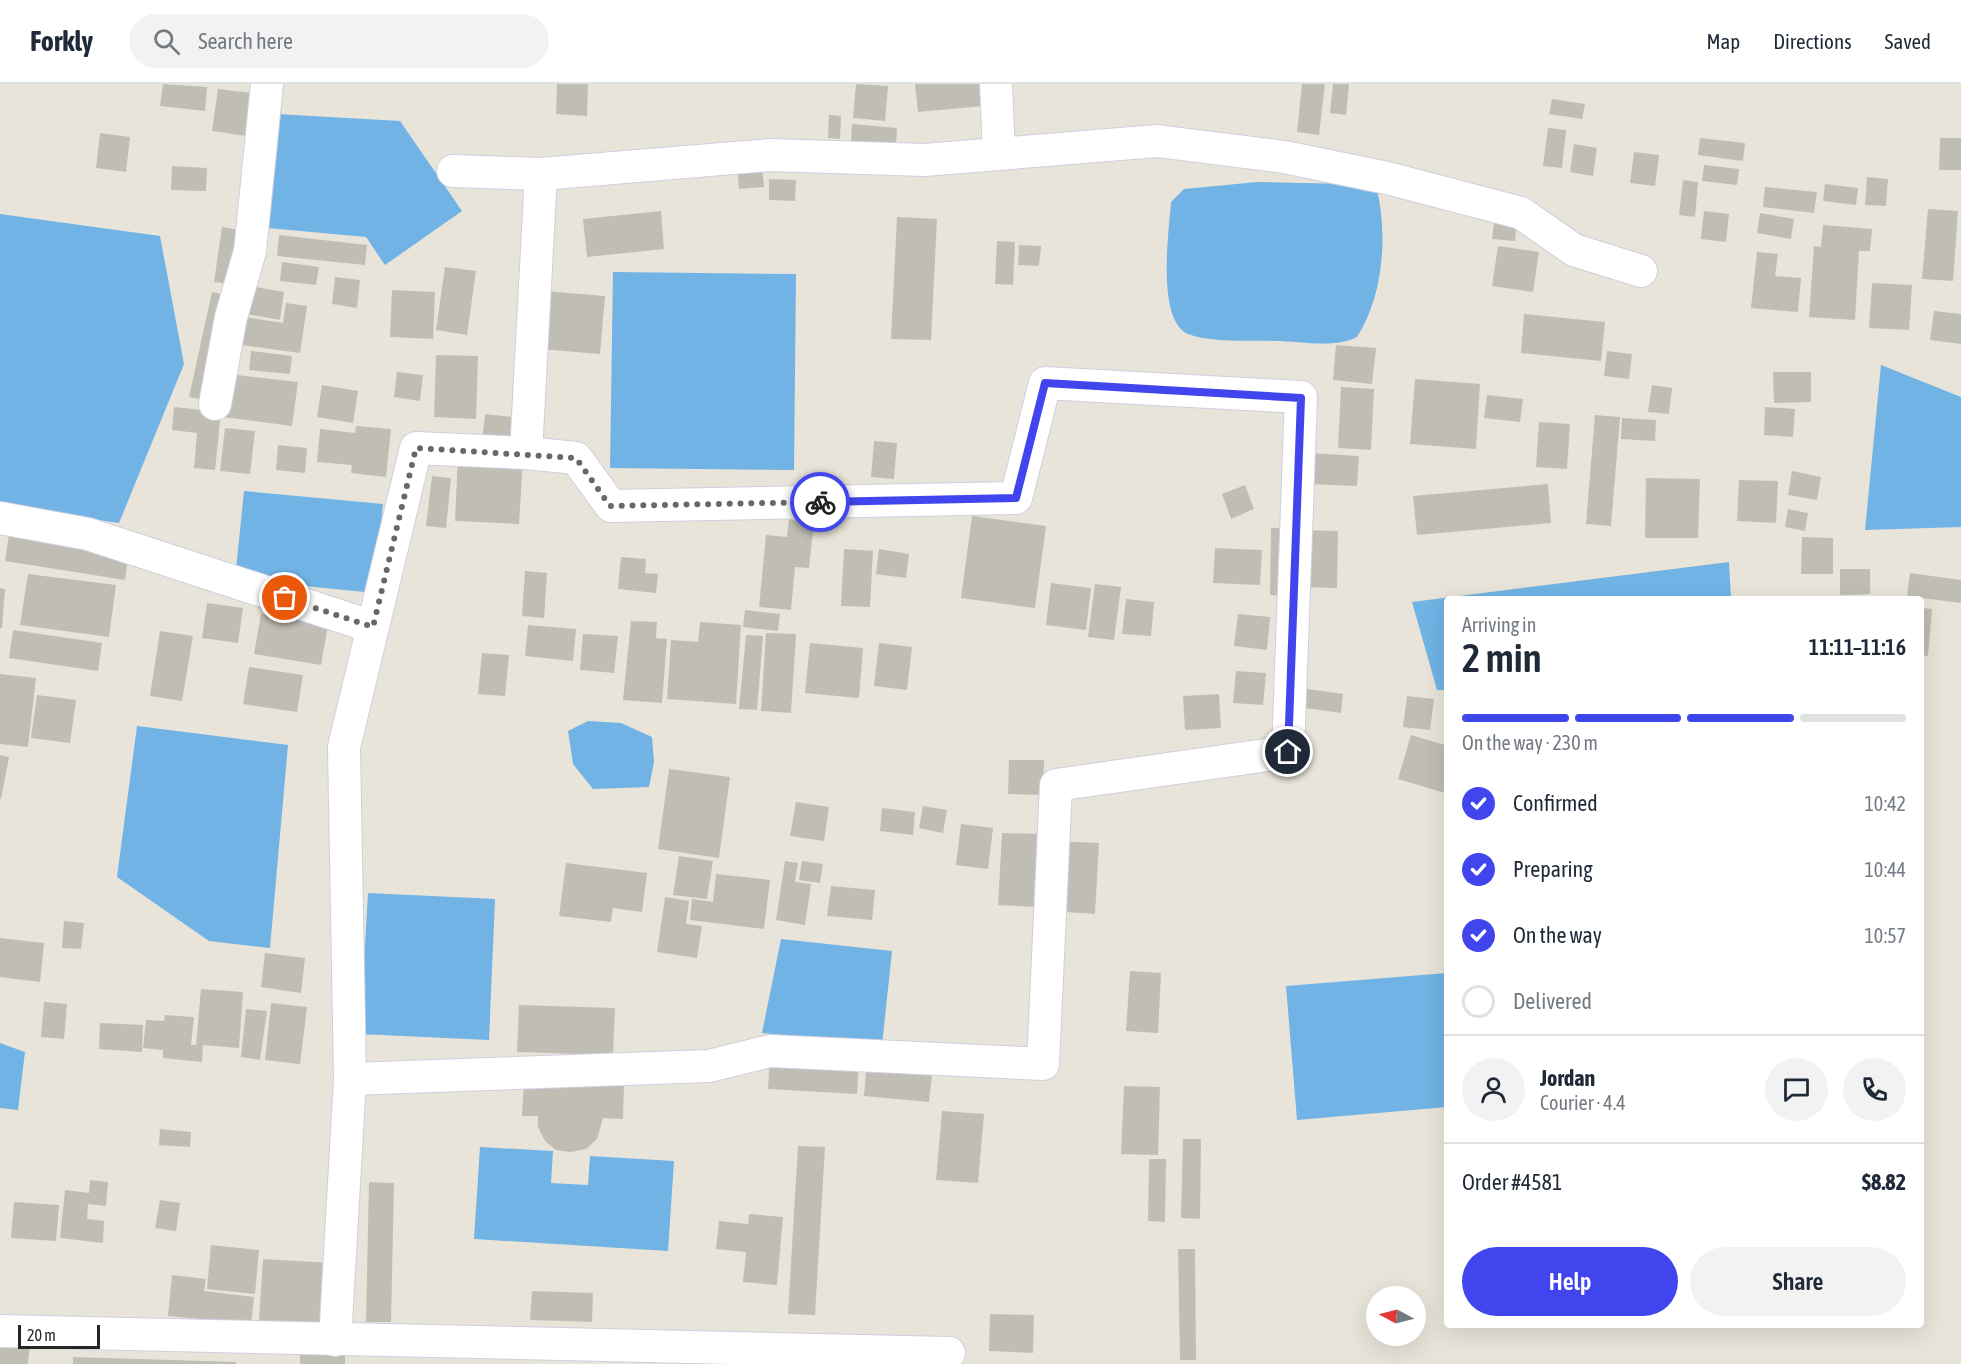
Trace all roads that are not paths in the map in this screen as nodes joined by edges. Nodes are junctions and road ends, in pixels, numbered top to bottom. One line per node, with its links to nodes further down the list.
1 (267, 84): 7 (street)
2 (996, 84): 3 (street)
3 (999, 153): 5 (street); 6 (street)
4 (453, 171): 5 (street)
5 (541, 174): 8 (street)
6 (1641, 272)
7 (215, 404)
8 (526, 453): 10 (street); 11 (street)
9 (0, 518): 10 (street)
10 (373, 627): 11 (street)
11 (350, 1079): 13 (street)
12 (0, 1331): 13 (street)
13 (335, 1340): 14 (street)
14 (949, 1353)

